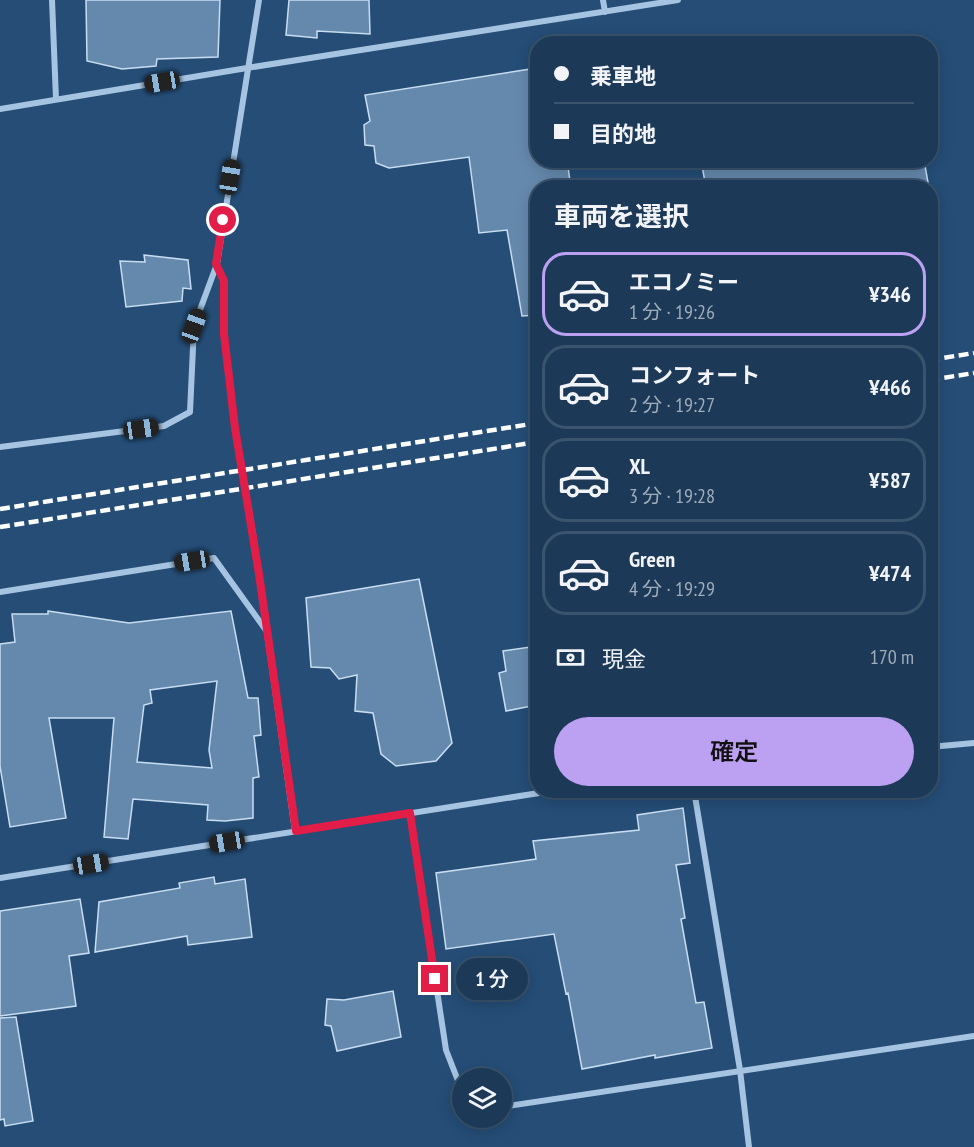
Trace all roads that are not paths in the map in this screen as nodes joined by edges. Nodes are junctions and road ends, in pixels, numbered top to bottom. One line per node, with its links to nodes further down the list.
1 (52, 0): 7 (street)
2 (259, 0): 6 (street)
3 (603, 0): 5 (street)
4 (678, 0): 5 (street)
5 (605, 12): 6 (street)
6 (247, 68): 7 (street); 9 (street)
7 (56, 99): 8 (street)
8 (0, 109)
9 (216, 264): 10 (street); 12 (street, bridge)
10 (0, 447)
11 (0, 592): 12 (street)
12 (268, 633): 18 (street)
13 (974, 743): 14 (street)
14 (938, 746)
15 (530, 794): 17 (street)
16 (695, 798): 22 (street)
17 (410, 813): 18 (street); 21 (street)
18 (296, 831): 19 (street)
19 (0, 878)
20 (974, 1036): 22 (street)
21 (453, 1068)
22 (740, 1070): 23 (street); 24 (street)
23 (512, 1105)
24 (749, 1147)

